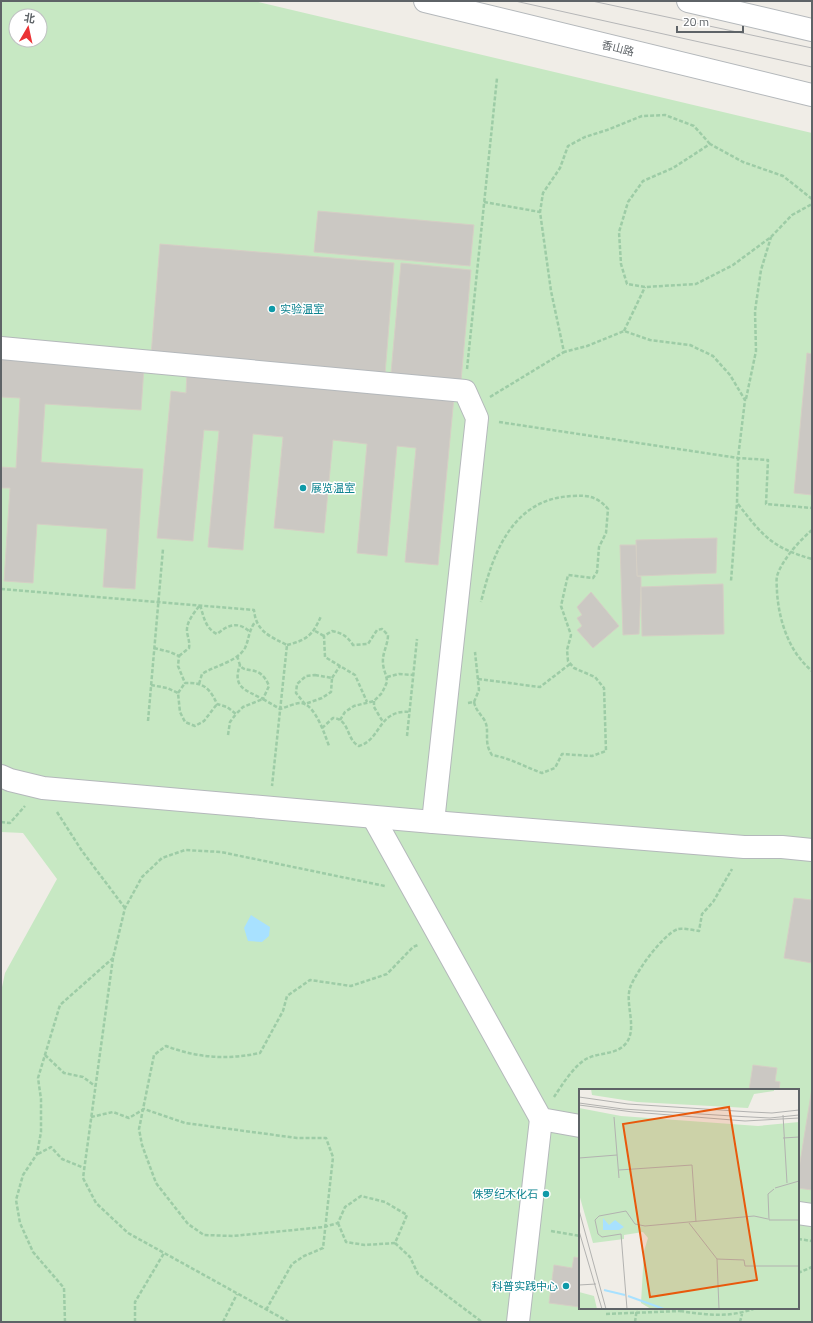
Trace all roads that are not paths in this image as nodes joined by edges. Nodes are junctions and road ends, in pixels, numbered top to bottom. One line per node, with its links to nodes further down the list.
1 (425, 1): 4 (street, 香山路)
2 (688, 1): 3 (street)
3 (812, 30)
4 (812, 95)
5 (1, 348): 8 (street)
6 (1, 776): 7 (street)
7 (373, 817): 8 (street); 10 (street)
8 (433, 822): 9 (street)
9 (812, 850)
10 (540, 1119): 11 (street); 14 (street)
11 (579, 1126)
12 (799, 1213): 13 (street)
13 (812, 1215)
14 (518, 1322)

